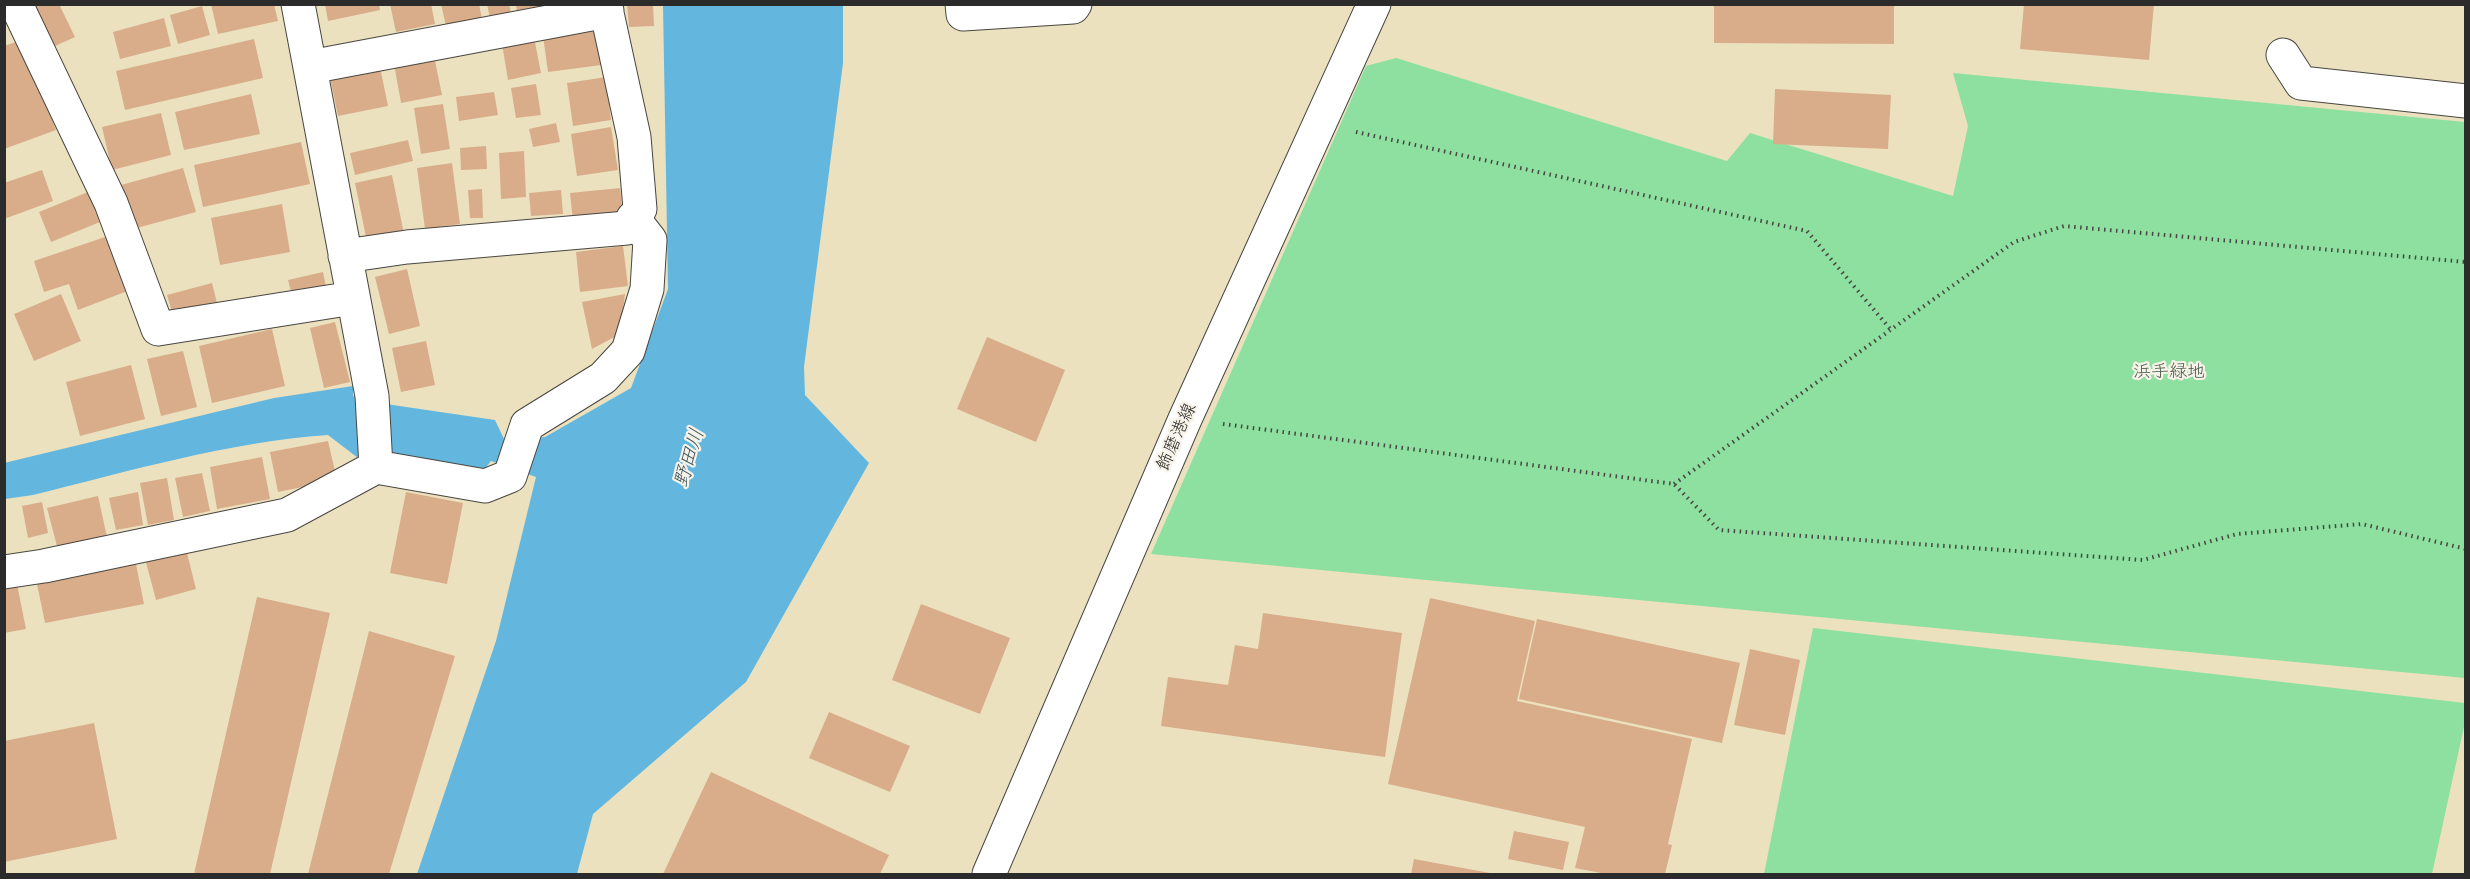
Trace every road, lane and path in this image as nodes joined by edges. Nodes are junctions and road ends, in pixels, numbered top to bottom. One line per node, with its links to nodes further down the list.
1 (16, 4): 14 (street)
2 (298, 4): 8 (street)
3 (962, 4): 4 (street)
4 (1075, 4)
5 (1374, 4): 10 (street, 飾磨港線)
6 (606, 8): 8 (street); 11 (street)
7 (2283, 55): 9 (street)
8 (310, 67): 12 (street)
9 (2466, 101)
10 (1320, 125): 15 (path); 16 (street, 飾磨港線)
11 (633, 218): 12 (street); 17 (street)
12 (345, 256): 14 (street)
13 (2466, 262): 15 (path)
14 (353, 298): 17 (street)
15 (1892, 331): 18 (path)
16 (1185, 418): 18 (path); 21 (street, 飾磨港線)
17 (376, 466): 20 (street)
18 (1674, 484): 19 (path)
19 (2466, 549)
20 (4, 572)
21 (989, 874)

